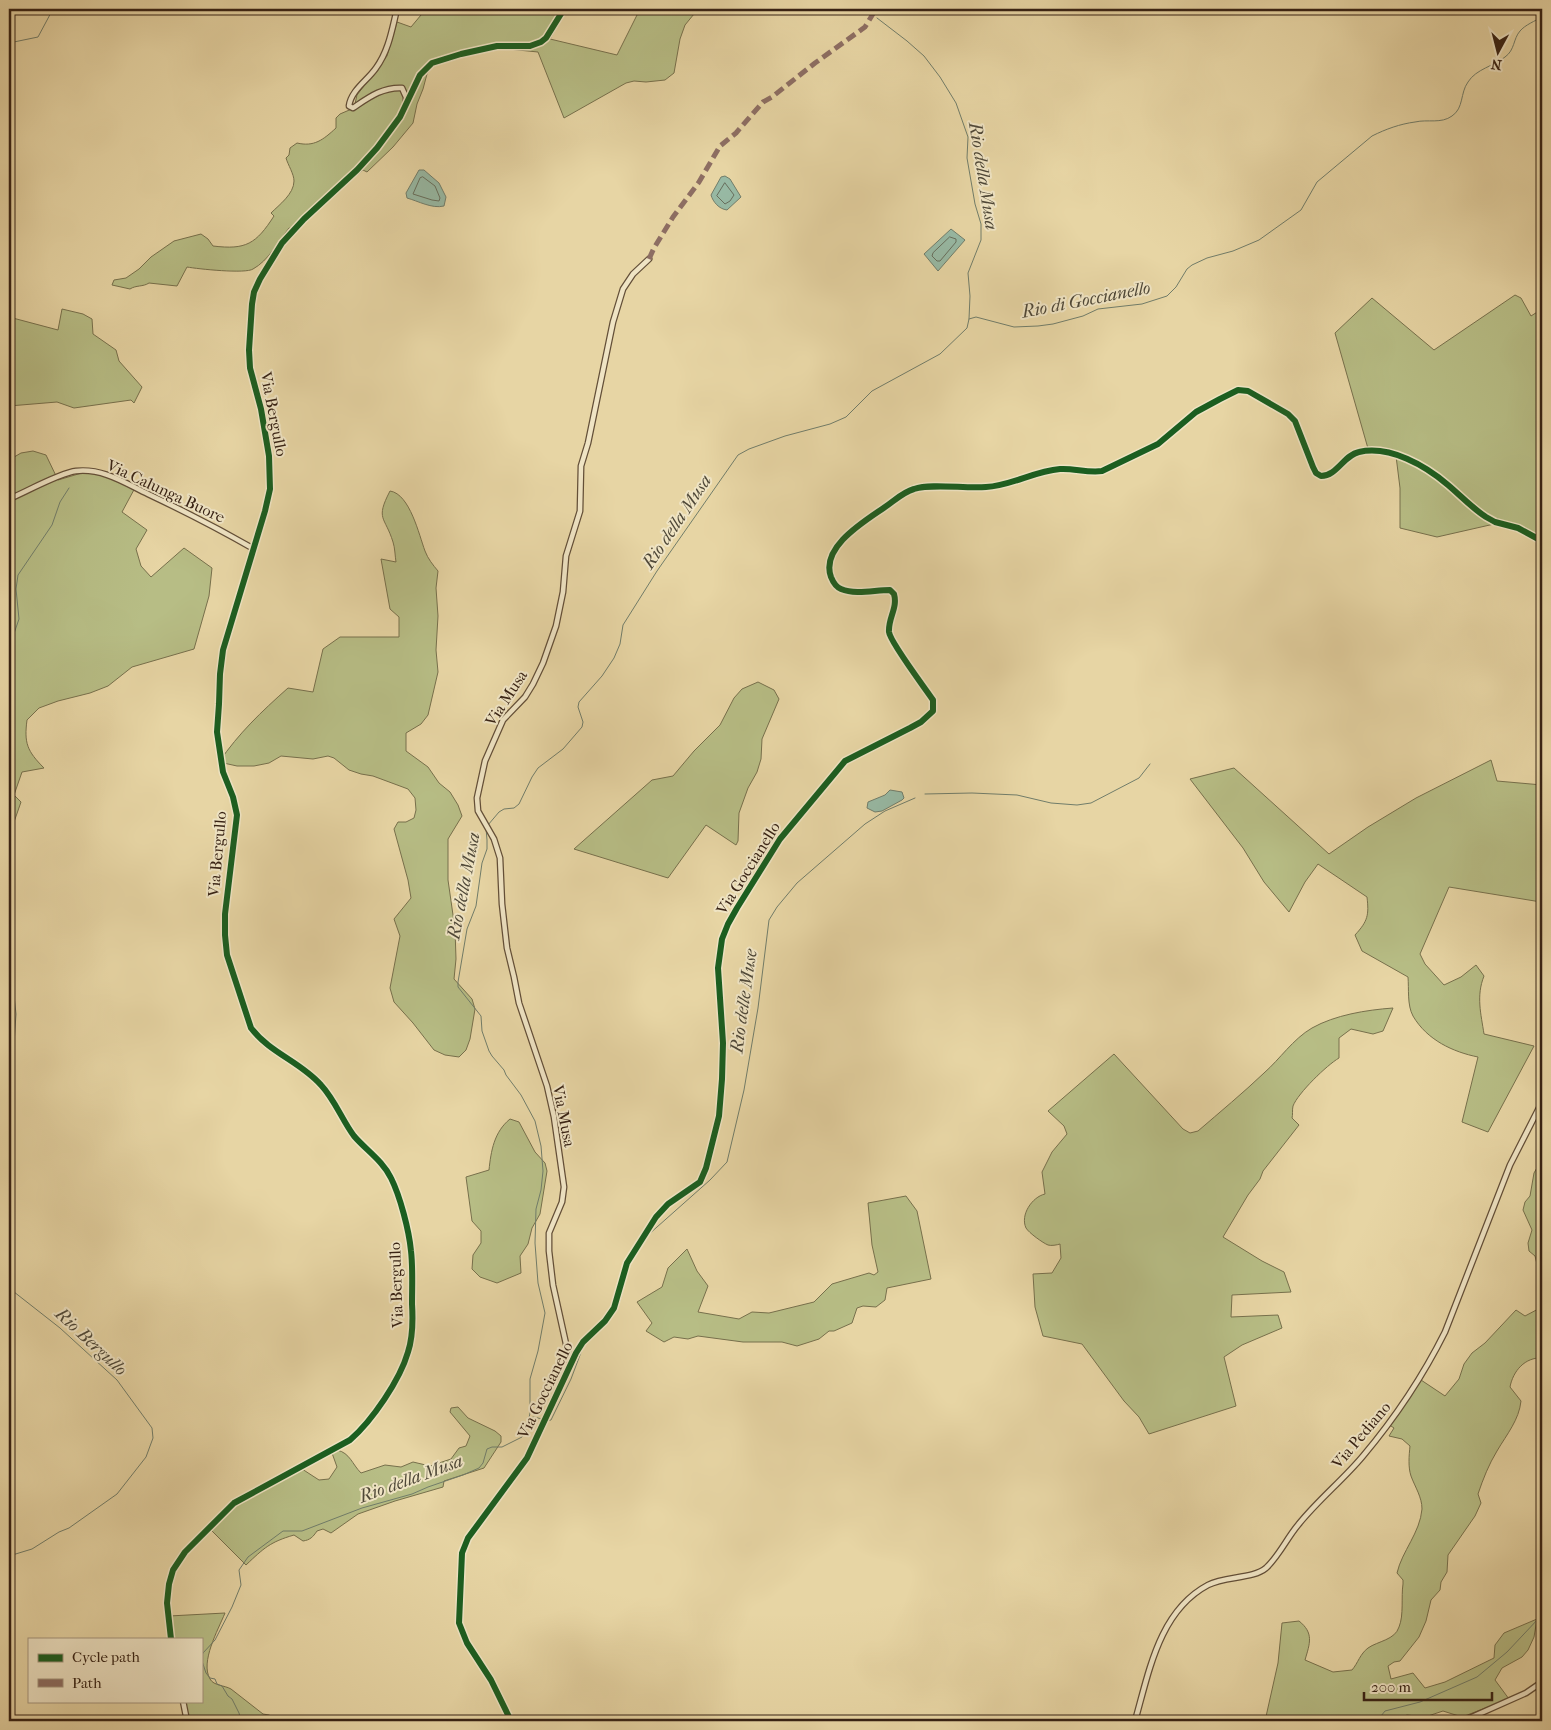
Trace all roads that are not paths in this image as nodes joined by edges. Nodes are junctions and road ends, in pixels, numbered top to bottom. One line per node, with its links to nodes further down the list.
1 (397, 9): 3 (street)
2 (564, 9): 3 (street, Via Bergullo)
3 (406, 103): 7 (street, Via Bergullo)
4 (650, 259): 9 (street, Via Musa)
5 (9, 499): 7 (street, Via Calunga Buore)
6 (1542, 541): 9 (street, Via Goccianello)
7 (254, 548): 10 (street, Via Bergullo)
8 (1542, 1102): 15 (street, Via Pediano)
9 (570, 1363): 14 (street, Via Goccianello)
10 (171, 1638)
11 (1542, 1682): 16 (street)
12 (183, 1702): 13 (street)
13 (186, 1721)
14 (511, 1721)
15 (1135, 1721)
16 (1462, 1721)

